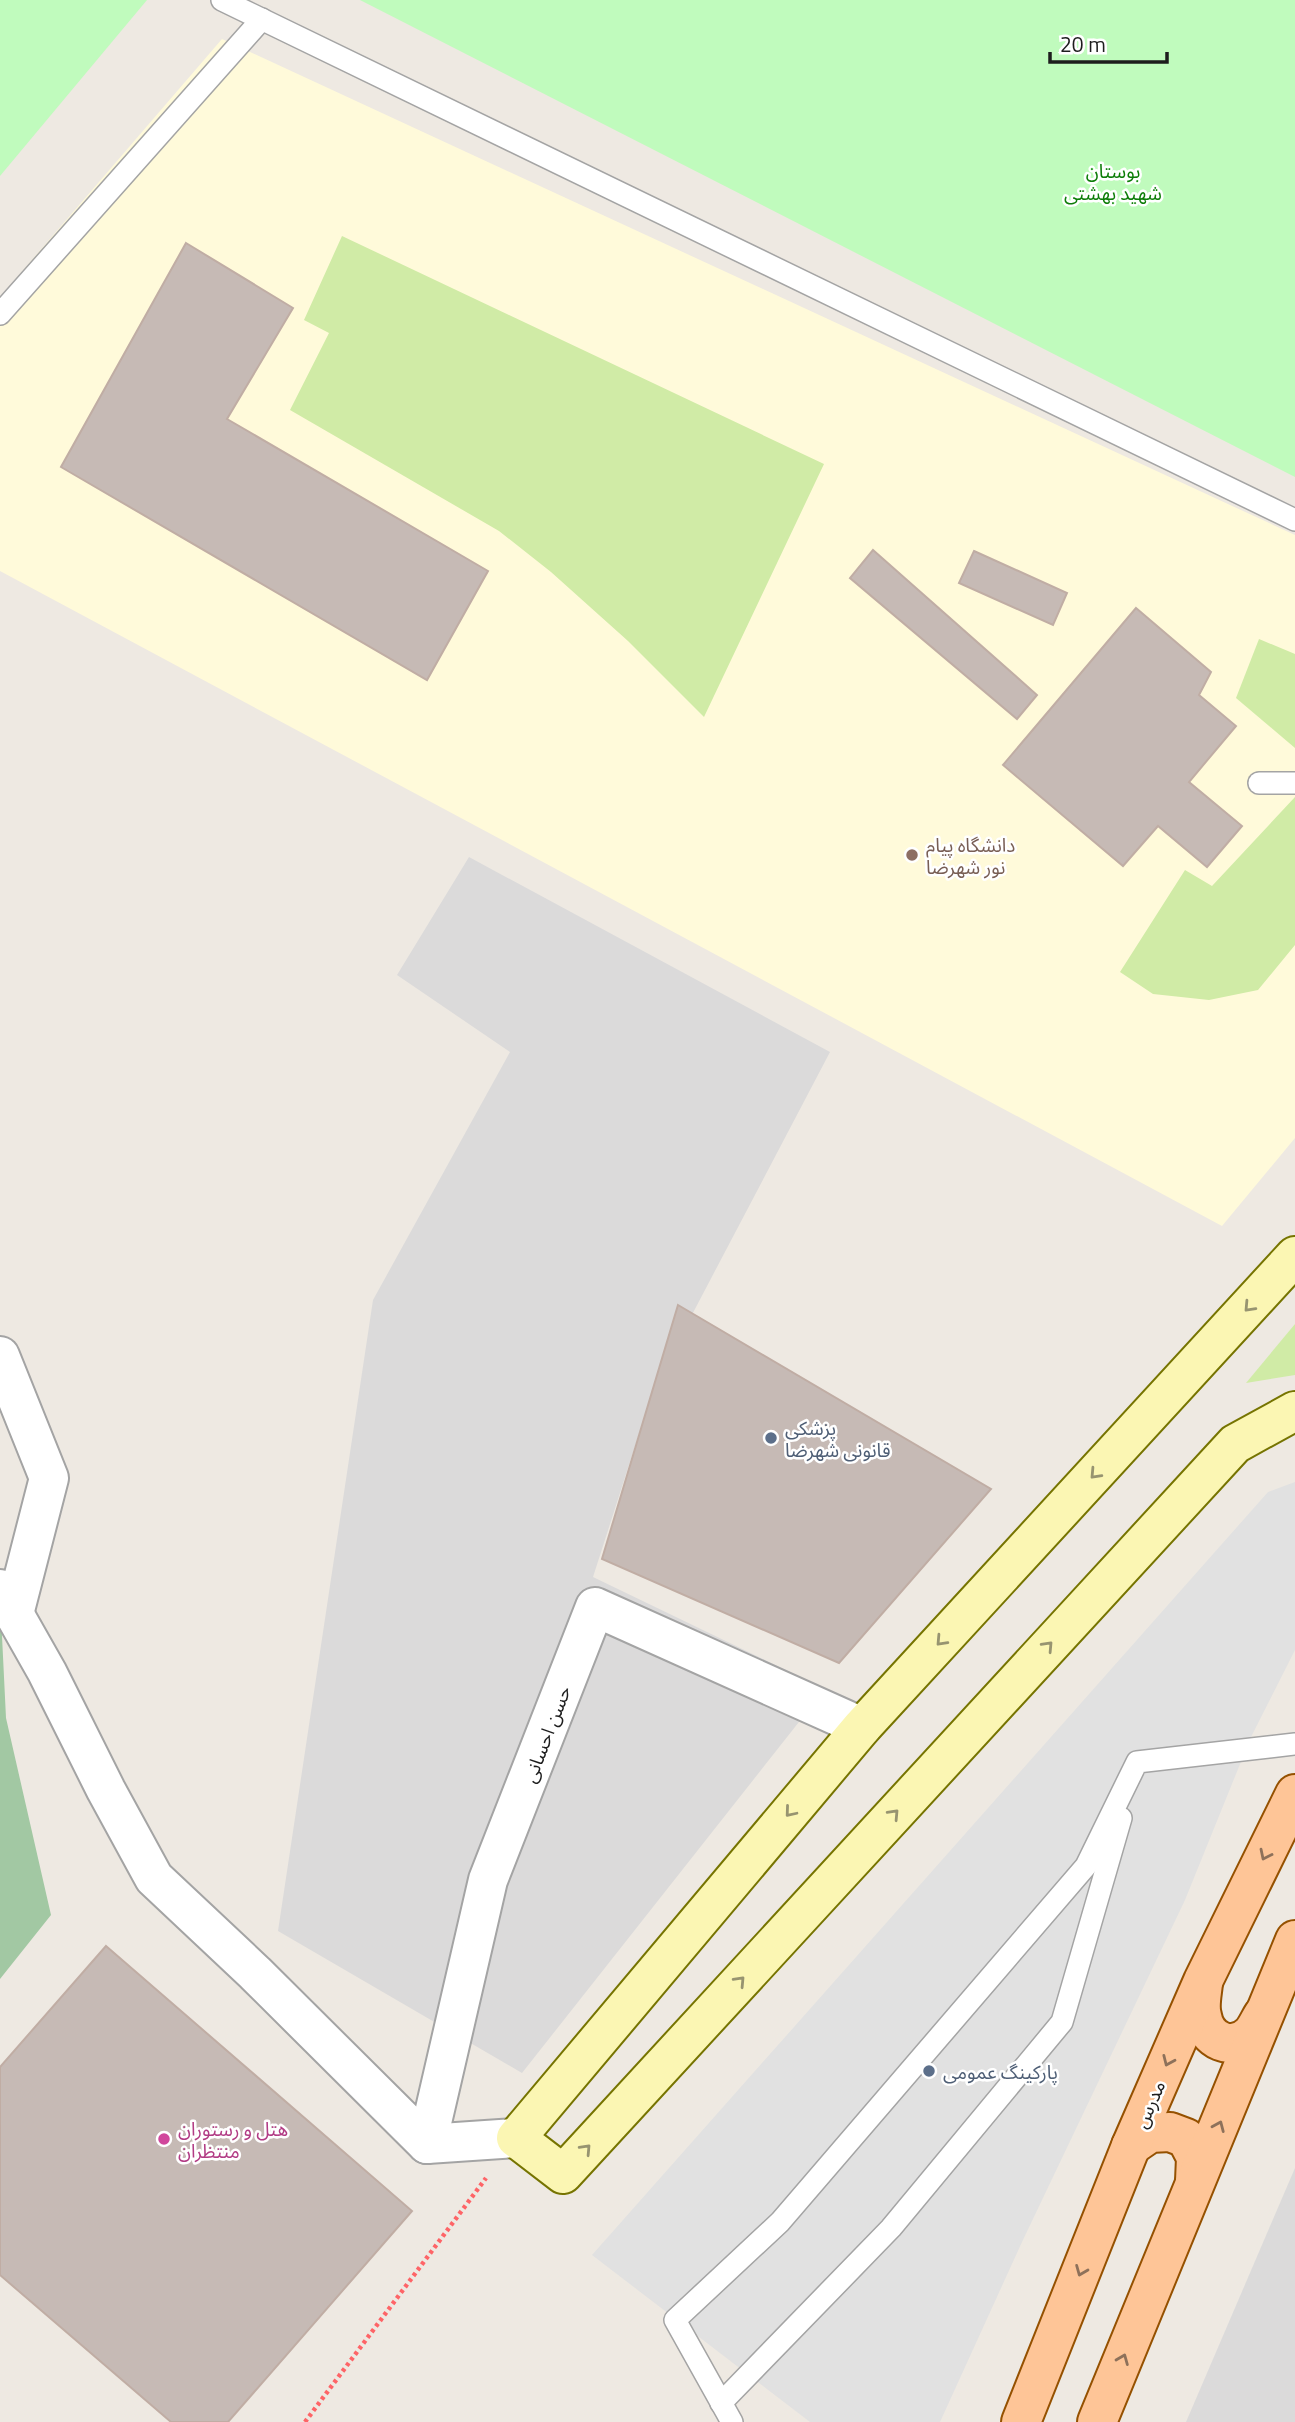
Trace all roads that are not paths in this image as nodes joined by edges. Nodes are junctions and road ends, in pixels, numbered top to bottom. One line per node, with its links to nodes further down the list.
1 (222, 0): 2 (lane)
2 (262, 19): 3 (lane); 4 (lane)
3 (0, 314)
4 (1295, 520)
5 (1259, 783): 6 (lane)
6 (1295, 783)
7 (1295, 1256): 11 (street, one-way to 11)
8 (0, 1356): 10 (street)
9 (1295, 1412): 18 (street, one-way to 9)
10 (7, 1602): 19 (street)
11 (862, 1727): 18 (street, one-way to 18); 19 (street, حسن احسانی)
12 (1295, 1744): 13 (lane)
13 (1137, 1762): 22 (lane); 22 (lane)
14 (1295, 1794): 16 (main road, مدرس, one-way to 16)
15 (1294, 1947): 17 (main road)
16 (1203, 1981): 17 (main road); 20 (main road, مدرس, one-way to 20)
17 (1270, 2002): 21 (main road, one-way to 17)
18 (516, 2138): 19 (street)
19 (427, 2144)
20 (1131, 2146): 21 (main road); 25 (main road, مدرس, one-way to 25)
21 (1195, 2181): 23 (main road, one-way to 21)
22 (721, 2403): 24 (lane)
23 (1102, 2419)
24 (732, 2422)
25 (1020, 2422)

